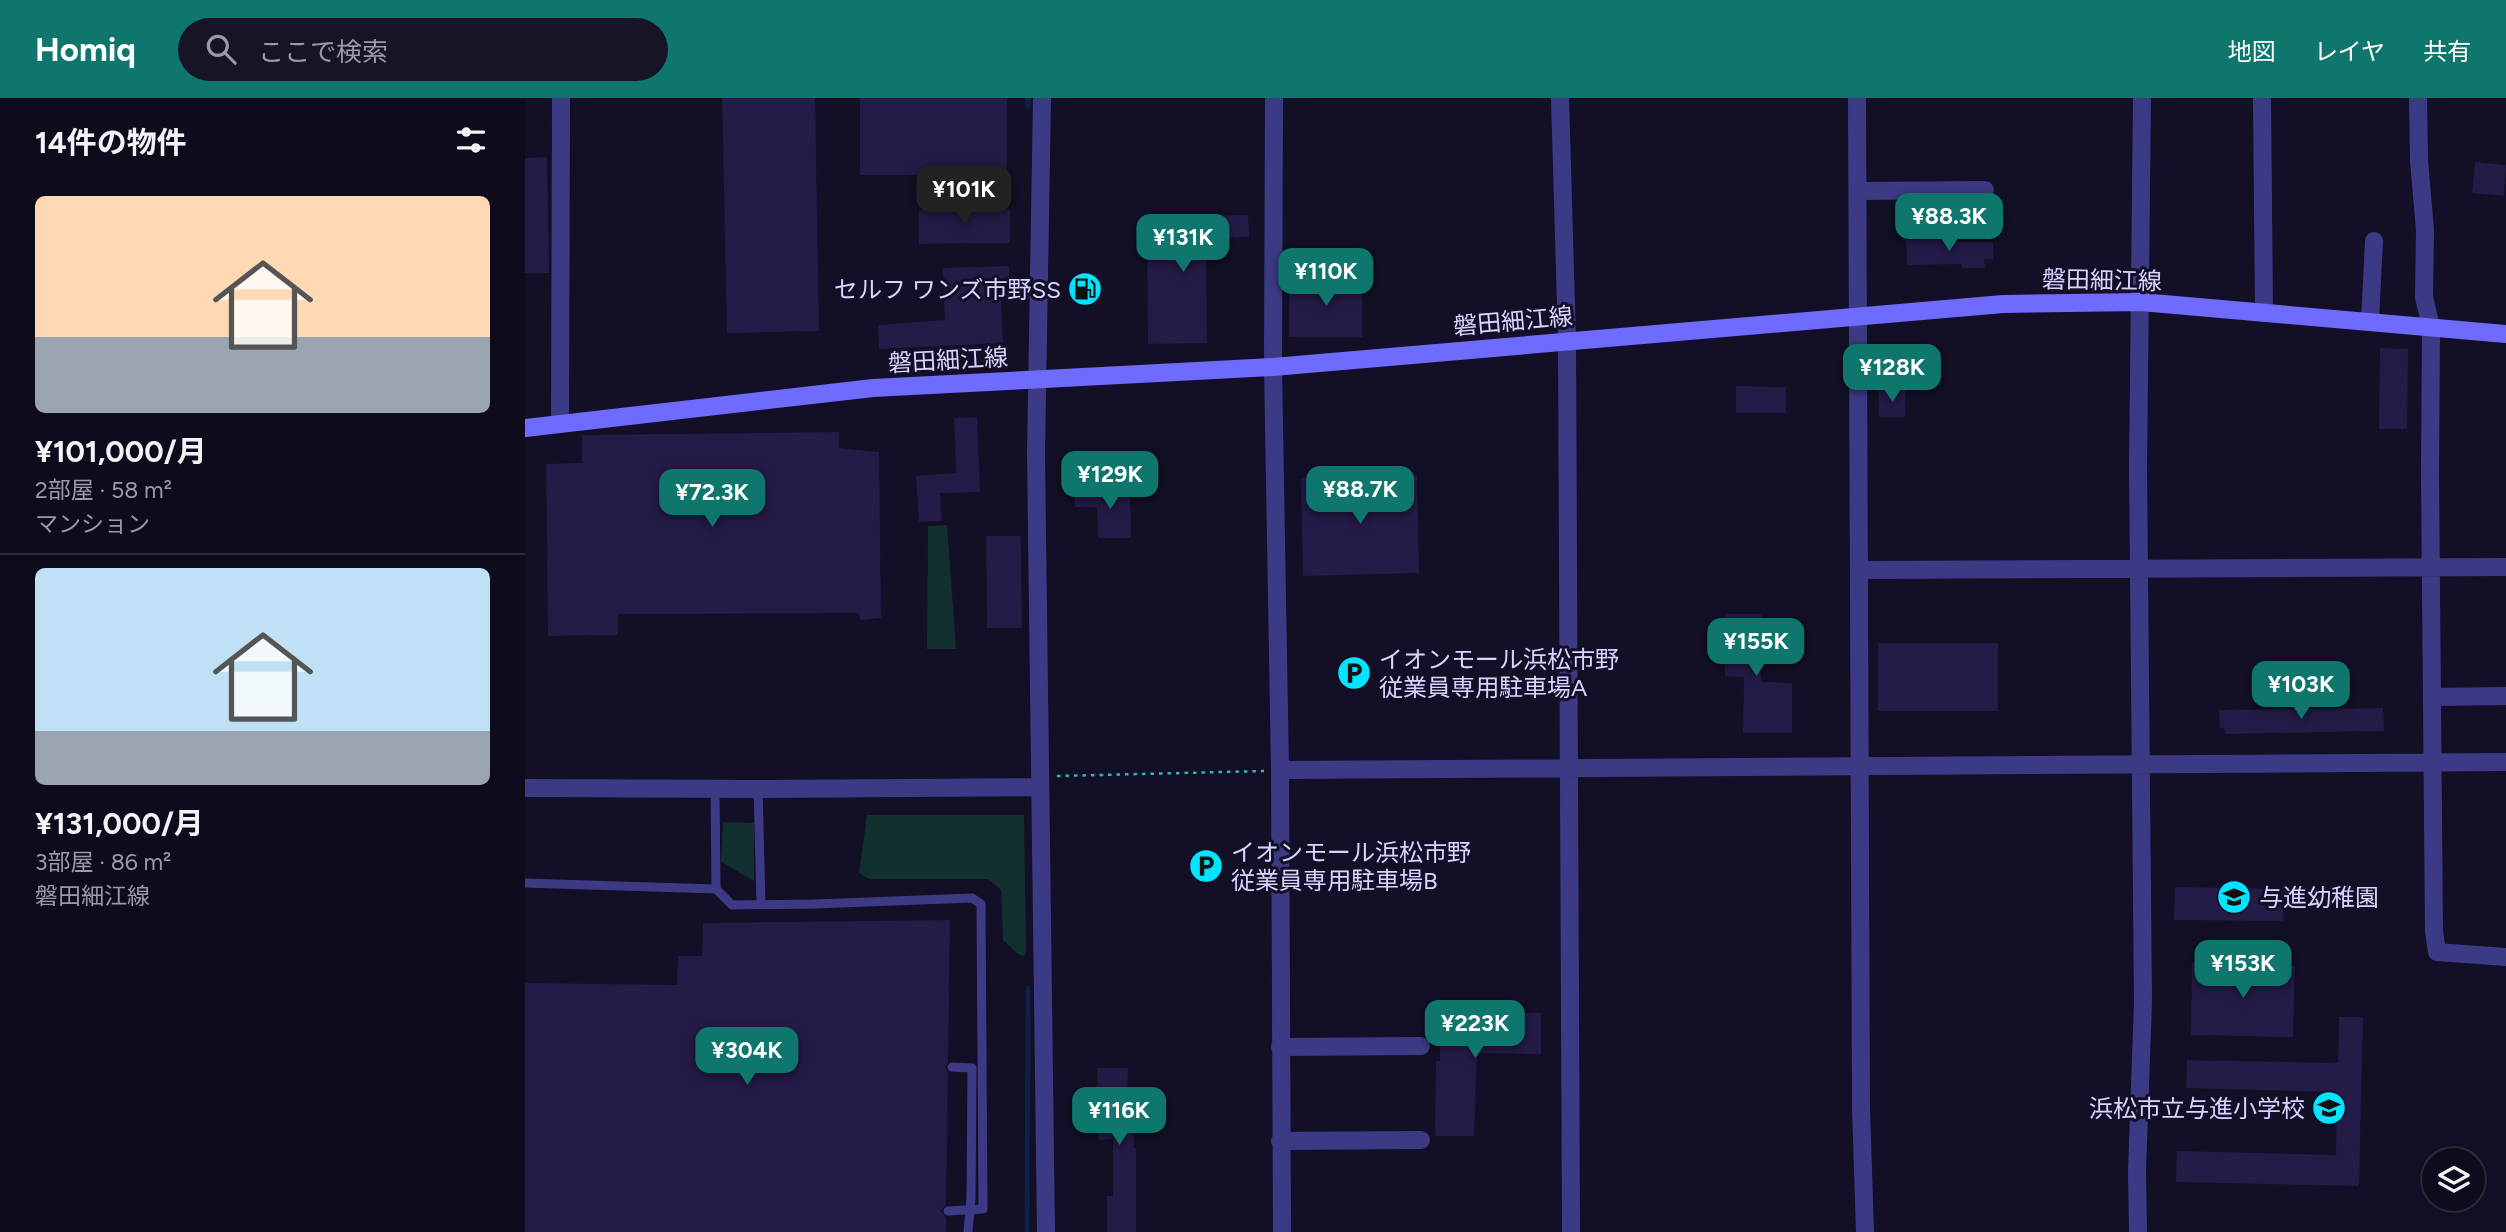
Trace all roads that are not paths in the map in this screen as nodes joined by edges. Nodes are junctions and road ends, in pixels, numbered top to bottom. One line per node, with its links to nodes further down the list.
1 (561, 98): 21 (street)
2 (1042, 98): 20 (street)
3 (1274, 98): 19 (street)
4 (1560, 98): 18 (street)
5 (1857, 98): 10 (street)
6 (2142, 98): 12 (street)
7 (2262, 98): 13 (street)
8 (2418, 98): 16 (street)
9 (1985, 190): 10 (street)
10 (1858, 191): 14 (street)
11 (2374, 241): 15 (street)
12 (2141, 302): 13 (main road, 磐田細江線); 14 (main road, 磐田細江線); 25 (street)
13 (2264, 312): 15 (main road, 磐田細江線)
14 (1859, 316): 18 (main road, 磐田細江線); 26 (street)
15 (2370, 321): 16 (main road, 磐田細江線)
16 (2431, 327): 17 (main road, 磐田細江線); 23 (street)
17 (2506, 334)
18 (1567, 340): 19 (main road, 磐田細江線); 33 (street)
19 (1273, 368): 20 (main road, 磐田細江線); 34 (street)
20 (1037, 380): 21 (main road, 磐田細江線); 35 (street)
21 (559, 424): 22 (main road, 磐田細江線)
22 (525, 428)
23 (2430, 567): 24 (street); 25 (street); 28 (street)
24 (2506, 567)
25 (2140, 569): 26 (street); 31 (street)
26 (1861, 570): 32 (street)
27 (2506, 696): 28 (street)
28 (2433, 697): 29 (street)
29 (2434, 762): 30 (street); 31 (street); 42 (street)
30 (2506, 762)
31 (2142, 763): 32 (street); 54 (street)
32 (1862, 768): 33 (street); 53 (street)
33 (1568, 769): 34 (street); 52 (street)
34 (1280, 770): 44 (street)
35 (1040, 782): 38 (street); 50 (street)
36 (525, 788): 37 (street)
37 (715, 789): 38 (street); 40 (lane)
38 (758, 789): 41 (lane)
39 (525, 883): 40 (lane)
40 (716, 889): 41 (lane)
41 (761, 904): 48 (lane, bridge)
42 (2506, 957)
43 (1421, 1046): 44 (street)
44 (1280, 1047): 47 (street)
45 (952, 1067): 49 (lane)
46 (1421, 1140): 47 (street)
47 (1280, 1142): 51 (street)
48 (949, 1210)
49 (968, 1232)
50 (1046, 1232)
51 (1282, 1232)
52 (1571, 1232)
53 (1865, 1232)
54 (2139, 1232)

